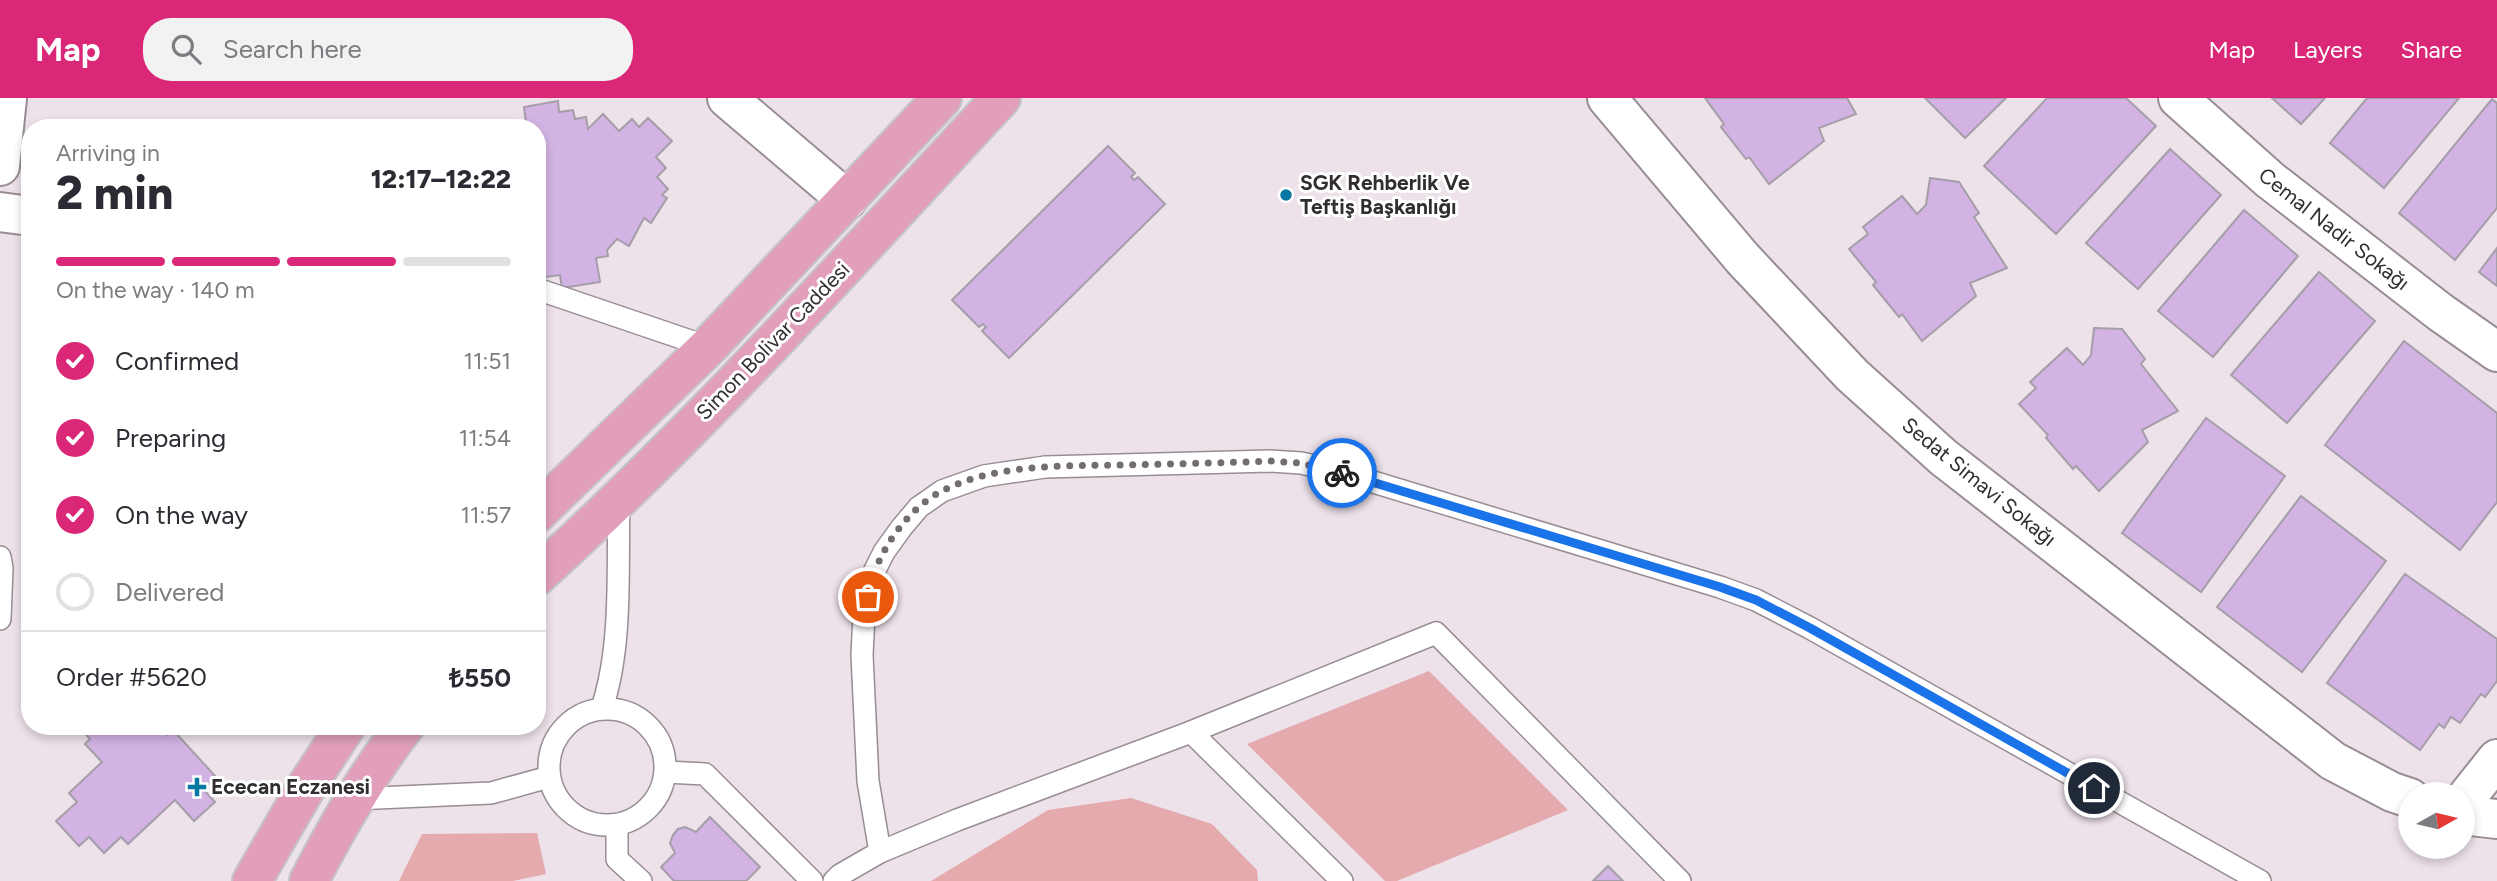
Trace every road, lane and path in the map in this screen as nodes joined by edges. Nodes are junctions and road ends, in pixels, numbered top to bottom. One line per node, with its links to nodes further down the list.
1 (7, 98): 7 (street)
2 (727, 98): 8 (street)
3 (942, 98): 8 (main road, Simon Bolivar Caddesi)
4 (1001, 98): 14 (main road, Simon Bolivar Caddesi)
5 (1606, 98): 27 (street, Sedat Simavi Sokağı)
6 (2178, 98): 13 (street, Cemal Nadir Sokağı)
7 (0, 166)
8 (847, 200): 12 (main road, Simon Bolivar Caddesi)
9 (0, 212): 10 (street)
10 (21, 215)
11 (546, 292): 12 (lane)
12 (708, 347): 15 (main road, Simon Bolivar Caddesi)
13 (2497, 352)
14 (619, 500): 17 (main road, Simon Bolivar Caddesi); 19 (lane)
15 (546, 504)
16 (0, 557): 18 (lane)
17 (546, 568)
18 (0, 619)
19 (602, 708): 24 (lane); 25 (lane)
20 (1191, 732): 32 (lane); 38 (lane); 39 (lane)
21 (340, 735): 33 (main road)
22 (398, 735): 28 (main road)
23 (2497, 759): 26 (street)
24 (666, 772): 31 (lane); 36 (lane)
25 (549, 777): 28 (lane); 31 (lane)
26 (2475, 787)
27 (2398, 794)
28 (354, 799): 34 (main road)
29 (2475, 816): 30 (street)
30 (2497, 819)
31 (617, 825): 35 (lane)
32 (880, 852): 37 (lane); 40 (lane)
33 (252, 881)
34 (309, 881)
35 (641, 881)
36 (812, 881)
37 (834, 881)
38 (1342, 881)
39 (1680, 881)
40 (2260, 881)

